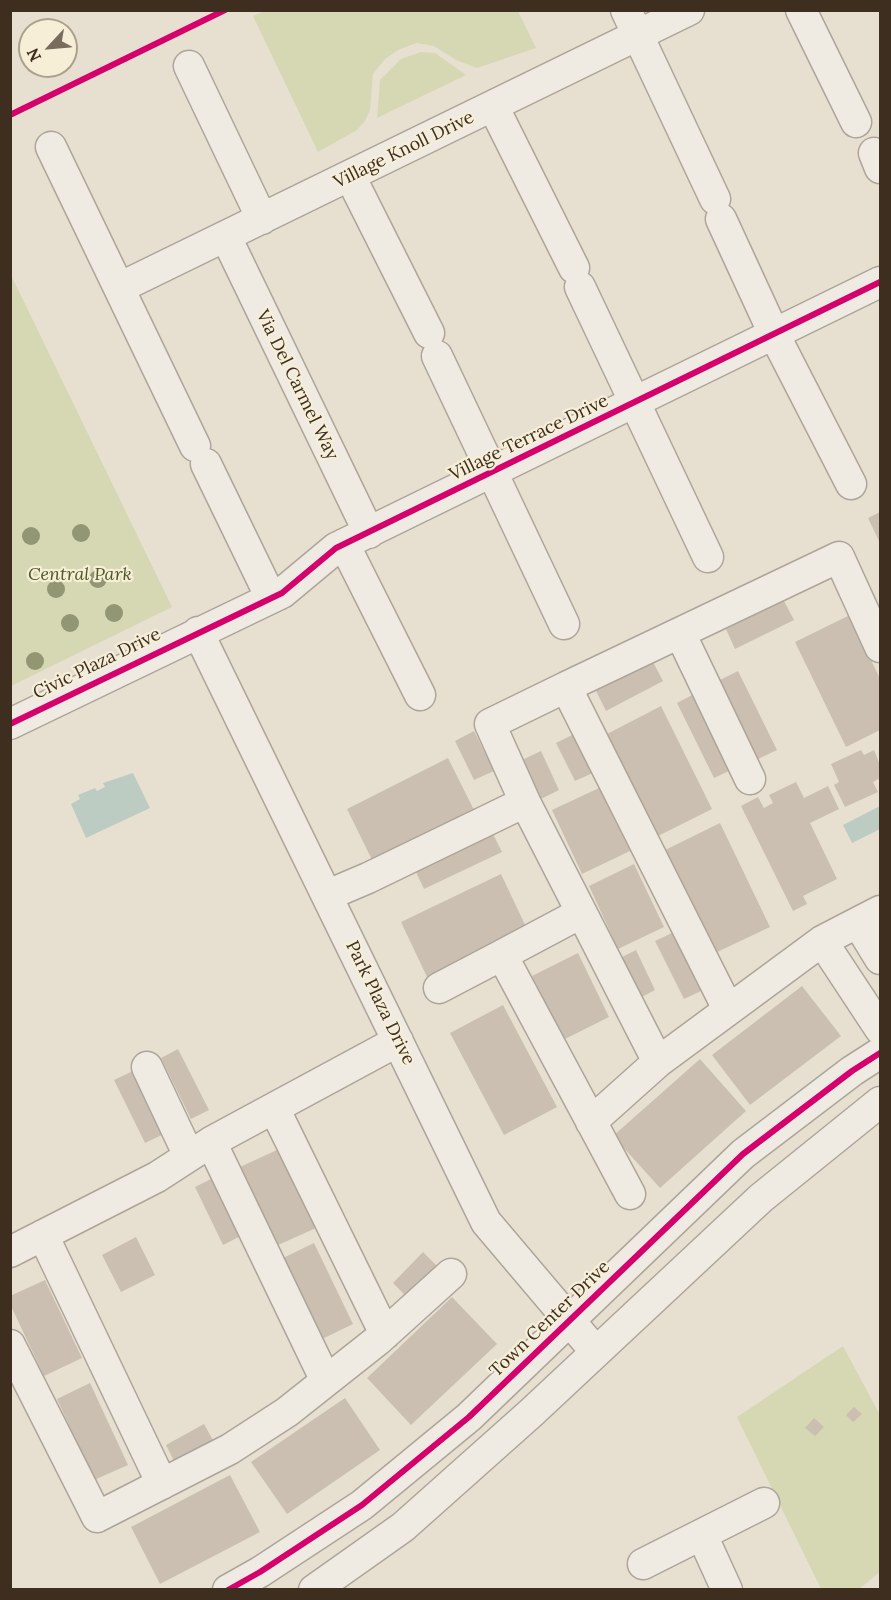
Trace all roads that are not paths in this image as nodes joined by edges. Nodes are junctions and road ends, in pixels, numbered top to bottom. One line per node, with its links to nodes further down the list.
1 (689, 10): 3 (street, Village Knoll Drive)
2 (801, 10): 6 (street)
3 (632, 23): 5 (street, Village Knoll Drive); 13 (street)
4 (189, 66): 9 (street)
5 (493, 106): 8 (street, Village Knoll Drive); 14 (street)
6 (856, 122)
7 (51, 147): 12 (street)
8 (350, 176): 9 (street, Village Knoll Drive); 15 (street)
9 (262, 219): 10 (street, Village Knoll Drive)
10 (226, 237): 12 (street, Village Knoll Drive); 17 (street, Via Del Carmel Way)
11 (880, 282): 13 (street, Village Terrace Drive)
12 (119, 288): 19 (street)
13 (774, 334): 14 (street, Village Terrace Drive); 16 (street)
14 (633, 403): 15 (street, Village Terrace Drive); 18 (street)
15 (491, 473): 17 (street, Village Terrace Drive); 21 (street)
16 (851, 484)
17 (356, 538): 19 (street, Village Terrace Drive); 26 (street, Via Del Carmel Way)
18 (708, 557)
19 (271, 598): 22 (street, Village Terrace Drive)
20 (871, 602): 23 (street); 24 (street)
21 (564, 624)
22 (198, 632): 27 (street, Civic Plaza Drive); 30 (street, Park Plaza Drive)
23 (680, 633): 25 (street); 28 (street)
24 (880, 647)
25 (566, 687): 29 (street); 37 (street)
26 (420, 695)
27 (10, 724)
28 (750, 779)
29 (525, 802): 30 (street); 31 (street)
30 (328, 895): 39 (street, Park Plaza Drive)
31 (581, 913): 34 (street); 41 (street)
32 (869, 917): 33 (street); 35 (street)
33 (822, 941): 37 (street); 38 (street)
34 (502, 956): 36 (street); 45 (street)
35 (880, 959)
36 (439, 988)
37 (728, 1009): 41 (street)
38 (880, 1029)
39 (398, 1041): 44 (street); 51 (street, Park Plaza Drive)
40 (880, 1053): 51 (street, Town Center Drive)
41 (658, 1062): 45 (street)
42 (147, 1067): 46 (street)
43 (880, 1102): 54 (street)
44 (274, 1108): 46 (street); 52 (street)
45 (591, 1122): 47 (street)
46 (200, 1149): 48 (street); 55 (street)
47 (630, 1194)
48 (43, 1235): 49 (street); 56 (street)
49 (10, 1252)
50 (451, 1274): 52 (street)
51 (569, 1321): 54 (street, Park Plaza Drive); 60 (street, Town Center Drive)
52 (385, 1334): 55 (street)
53 (10, 1345): 56 (street)
54 (596, 1352): 61 (street)
55 (326, 1381): 56 (street)
56 (162, 1484)
57 (764, 1503): 58 (street)
58 (702, 1535): 59 (street); 62 (street)
59 (643, 1564)
60 (228, 1590)
61 (314, 1590)
62 (727, 1590)

